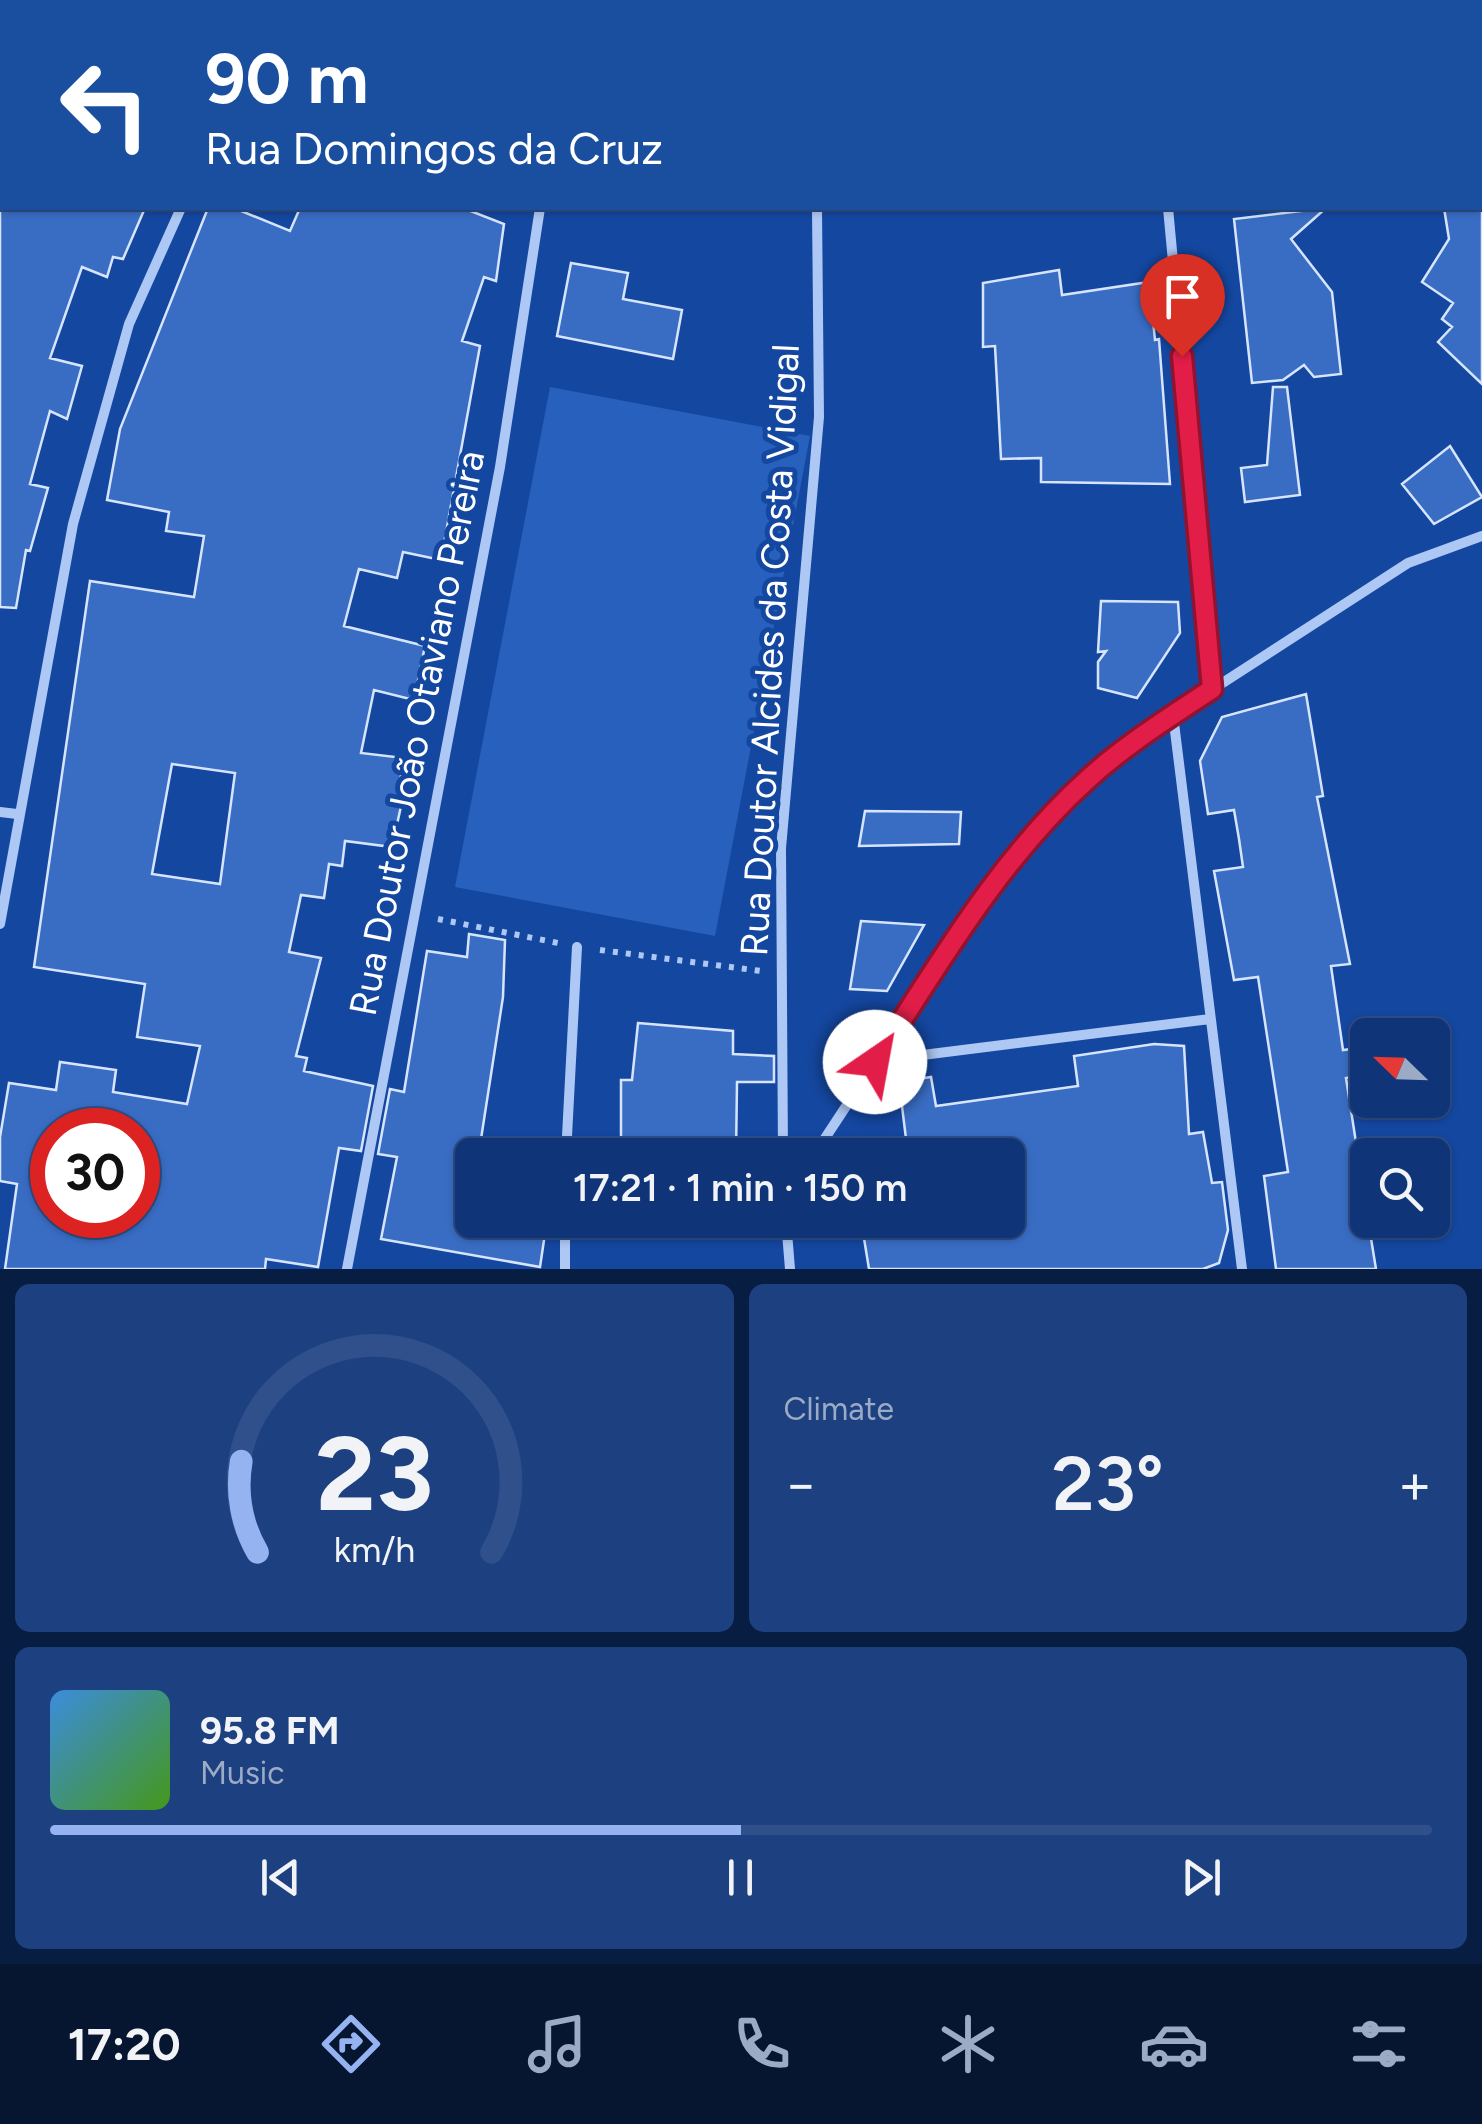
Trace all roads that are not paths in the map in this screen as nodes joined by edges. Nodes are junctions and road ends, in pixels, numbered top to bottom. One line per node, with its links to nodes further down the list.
1 (180, 210): 9 (street)
2 (540, 210): 19 (street, Rua Doutor João Otaviano Pereira)
3 (817, 210): 15 (street, Rua Doutor Alcides da Costa Vidigal)
4 (1168, 210): 6 (street)
5 (1482, 536): 6 (street)
6 (1212, 689): 7 (street)
7 (1173, 714): 12 (street); 13 (street)
8 (0, 812): 9 (street)
9 (16, 814): 10 (street)
10 (0, 924)
11 (577, 947): 14 (street)
12 (1210, 1019): 13 (street); 22 (street)
13 (875, 1062): 16 (street)
14 (567, 1138)
15 (783, 1138)
16 (825, 1138)
17 (565, 1238): 20 (street)
18 (787, 1238): 21 (street)
19 (347, 1269)
20 (565, 1269)
21 (790, 1269)
22 (1242, 1269)

